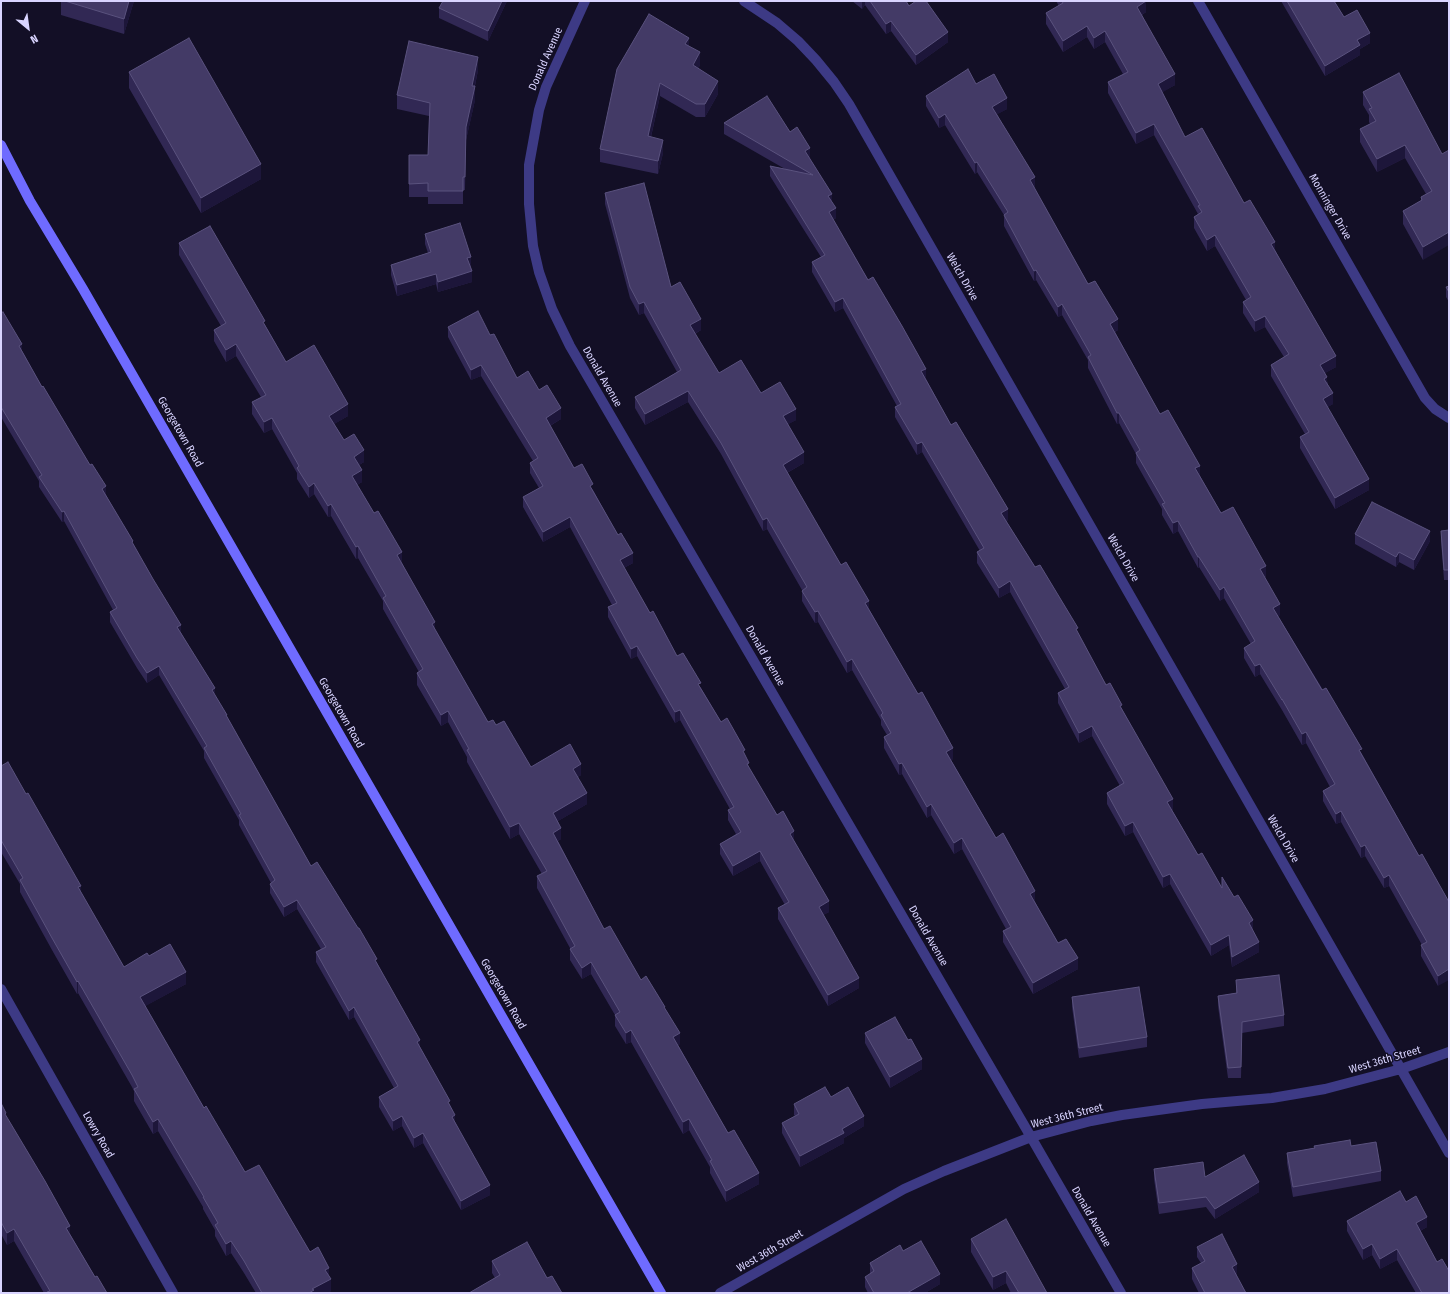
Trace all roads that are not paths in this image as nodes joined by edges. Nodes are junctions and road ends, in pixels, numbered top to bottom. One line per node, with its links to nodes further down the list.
1 (585, 1): 9 (street, Donald Avenue)
2 (744, 1): 8 (street, Welch Drive)
3 (1198, 1): 5 (street, Monninger Drive)
4 (1, 145): 12 (main road, Georgetown Road)
5 (1449, 418)
6 (1, 989): 11 (street, Lowry Road)
7 (1449, 1052): 8 (street, West 36th Street)
8 (1401, 1069): 9 (street, West 36th Street); 10 (street, Welch Drive)
9 (1031, 1137): 13 (street, West 36th Street); 14 (street, Donald Avenue)
10 (1449, 1153)
11 (174, 1293)
12 (661, 1293)
13 (720, 1293)
14 (1120, 1293)

